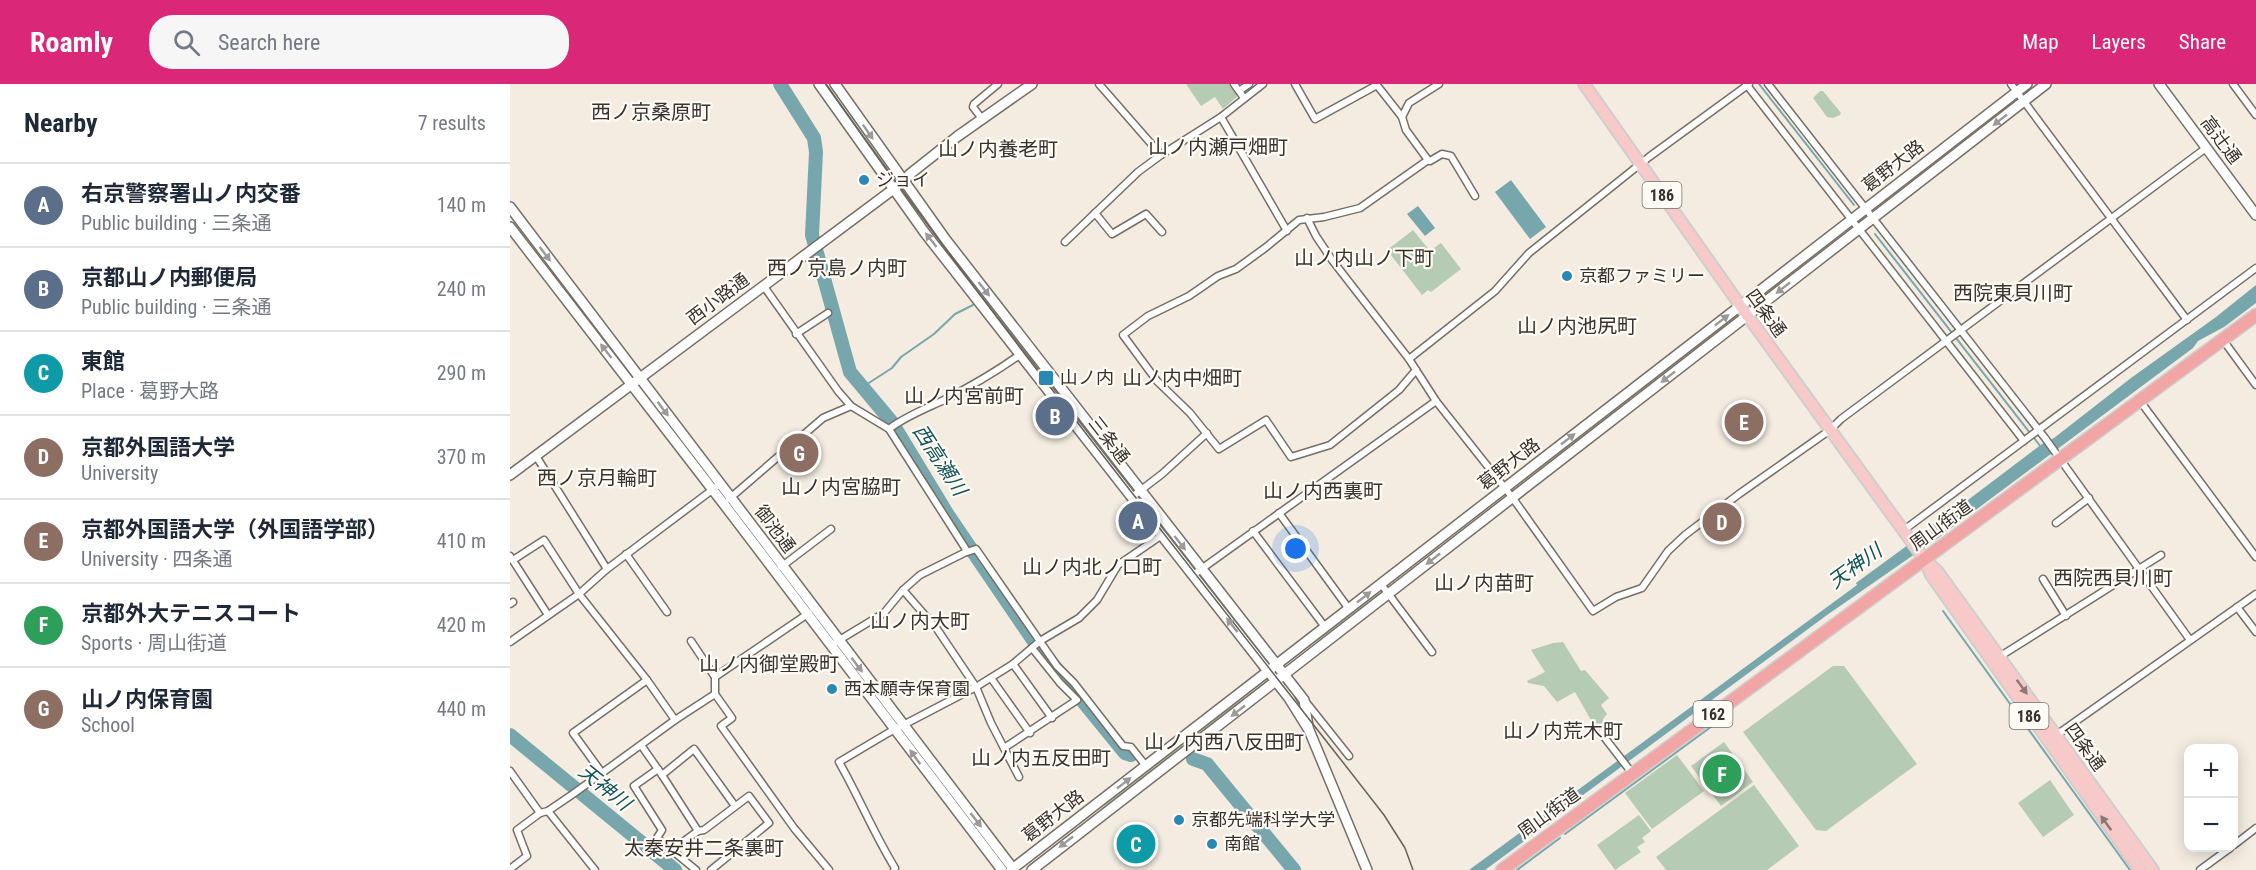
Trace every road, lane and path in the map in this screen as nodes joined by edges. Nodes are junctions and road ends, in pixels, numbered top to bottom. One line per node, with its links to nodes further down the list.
1 (819, 84): 35 (street, 三条通)
2 (835, 84): 34 (street, 三条通, one-way to 34)
3 (998, 84): 25 (street)
4 (1032, 84): 25 (street, 西小路通)
5 (1099, 84): 29 (street)
6 (1234, 84): 20 (street)
7 (1249, 84): 20 (street)
8 (1263, 84): 20 (street)
9 (1295, 84): 10 (street)
10 (1376, 84): 24 (street)
11 (1439, 84): 24 (street)
12 (1584, 84): 31 (main road, 四条通 / 186)
13 (1768, 84): 40 (street)
14 (2027, 84): 19 (street, 葛野大路)
15 (2046, 84): 21 (street, 葛野大路)
16 (2159, 84): 28 (street, 高辻通)
17 (2233, 84): 22 (street)
18 (1748, 85): 31 (street); 40 (street)
19 (2014, 88): 21 (street); 26 (street, 葛野大路)
20 (1241, 94): 23 (street)
21 (2024, 101): 27 (street, 葛野大路, one-way to 27); 42 (street)
22 (2256, 115)
23 (1221, 117): 29 (street); 45 (street)
24 (1401, 117): 30 (street)
25 (983, 120): 34 (street, 西小路通)
26 (1965, 132): 27 (street); 32 (street, 葛野大路)
27 (1972, 141): 33 (street, 葛野大路)
28 (2206, 148): 38 (street, 高辻通); 42 (street)
29 (1161, 155): 39 (street)
30 (1428, 160): 36 (street); 41 (street)
31 (1641, 165): 52 (main road, 四条通 / 186); 61 (street)
32 (1922, 166): 33 (street); 40 (street, 葛野大路)
33 (1929, 175): 43 (street, 葛野大路)
34 (903, 182): 35 (street, 西小路通); 78 (street, 三条通, one-way to 78)
35 (894, 189): 51 (street, 西小路通); 60 (street, 三条通, one-way to 35)
36 (1475, 196)
37 (510, 207): 63 (street, 御池通, one-way to 63)
38 (2254, 209)
39 (1095, 213): 46 (street); 47 (street)
40 (1859, 214): 43 (street); 43 (street); 48 (street, 葛野大路)
41 (1307, 218): 45 (street); 61 (street)
42 (2111, 218): 55 (street); 56 (street)
43 (1866, 223): 49 (street, 葛野大路); 56 (street); 59 (street)
44 (510, 227): 63 (street, 御池通, one-way to 44)
45 (1287, 231): 71 (street)
46 (1162, 232)
47 (1065, 242)
48 (1804, 257): 49 (street); 52 (street, 葛野大路)
49 (1811, 266): 52 (street, 葛野大路, one-way to 52)
50 (2256, 268): 55 (street)
51 (763, 285): 57 (street); 63 (street, 西小路通)
52 (1744, 310): 69 (main road, 四条通 / 186); 77 (street, 葛野大路, one-way to 52); 79 (street, 葛野大路, one-way to 79)
53 (828, 313): 57 (street)
54 (2256, 315): 58 (highway, 周山街道 / 162)
55 (2187, 320): 70 (street)
56 (1961, 330): 59 (street); 70 (street)
57 (796, 334): 67 (street)
58 (2223, 340): 64 (street); 65 (highway, 周山街道 / 162)
59 (1946, 341): 69 (street); 72 (street)
60 (1021, 354): 68 (street); 78 (street, 三条通)
61 (1409, 359): 62 (street)
62 (1416, 370): 66 (street); 71 (street)
63 (636, 382): 73 (street, 西小路通); 76 (street, 御池通)
64 (2256, 385)
65 (2140, 400): 74 (highway, 周山街道 / 162); 94 (street)
66 (1436, 401): 77 (street); 82 (street)
67 (851, 406): 68 (street); 81 (street)
68 (892, 427): 90 (street)
69 (1830, 430): 79 (street); 87 (main road, 四条通 / 186)
70 (2037, 431): 72 (street); 74 (street)
71 (1207, 433): 78 (street)
72 (2025, 440): 87 (street)
73 (536, 456): 75 (street, 西小路通); 97 (street)
74 (2059, 456): 80 (street); 93 (highway, 周山街道 / 162)
75 (510, 476)
76 (716, 487): 81 (street, 御池通); 91 (street)
77 (1505, 488): 79 (street); 83 (street, 葛野大路)
78 (1136, 494): 89 (street, 三条通); 99 (street, 三条通, one-way to 99)
79 (1512, 497): 84 (street, 葛野大路)
80 (2089, 498): 85 (street); 96 (street)
81 (727, 500): 98 (street, 御池通)
82 (1279, 513): 88 (street); 107 (street)
83 (1472, 513): 84 (street); 101 (street, 葛野大路)
84 (1479, 523): 104 (street, 葛野大路, one-way to 104)
85 (2056, 523)
86 (831, 529): 98 (street)
87 (1904, 530): 93 (main road, 四条通 / 186)
88 (1253, 531): 99 (street); 112 (street)
89 (1162, 536): 99 (street, 三条通); 116 (street)
90 (970, 551): 102 (street); 116 (street)
91 (626, 555): 97 (street); 108 (street)
92 (2161, 555): 96 (street)
93 (1922, 556): 121 (main road, 四条通 / 186); 144 (highway, 周山街道 / 162)
94 (2256, 557)
95 (511, 558): 103 (street); 110 (street)
96 (2140, 568): 111 (street); 114 (street)
97 (607, 569): 103 (street)
98 (778, 569): 109 (street, 御池通)
99 (1196, 572): 123 (street, 三条通)
100 (2043, 579): 111 (street)
101 (1381, 584): 104 (street); 107 (street, 葛野大路, one-way to 101)
102 (903, 590): 118 (street); 128 (street)
103 (579, 594): 110 (street); 127 (street)
104 (1388, 594): 120 (street); 126 (street, 葛野大路)
105 (2256, 594): 106 (street)
106 (2237, 608): 113 (street); 114 (street)
107 (1348, 609): 112 (street, 葛野大路)
108 (667, 612)
109 (811, 612): 118 (street, 御池通); 124 (street)
110 (548, 615): 117 (street)
111 (2066, 616): 121 (street)
112 (1325, 627): 123 (street, 葛野大路)
113 (2256, 632)
114 (2190, 640): 137 (street)
115 (691, 641): 124 (street)
116 (1040, 641): 119 (street); 141 (street)
117 (510, 642)
118 (835, 643): 133 (street, 御池通)
119 (1032, 648): 122 (street); 131 (street)
120 (1432, 652)
121 (1995, 659): 137 (main road, 四条通 / 186)
122 (1013, 663): 125 (street); 131 (street)
123 (1272, 668): 126 (street, 三条通); 141 (street, 葛野大路)
124 (715, 677): 129 (street)
125 (991, 678): 128 (street); 135 (street)
126 (1280, 678): 130 (street, 三条通); 134 (street, 三条通); 163 (street, 葛野大路, one-way to 163)
127 (647, 680): 132 (street); 145 (street)
128 (976, 687): 133 (street); 139 (street)
129 (715, 694): 132 (street); 155 (street)
130 (1304, 700): 134 (street, 三条通); 140 (street)
131 (1052, 718): 135 (street)
132 (675, 720): 138 (street)
133 (899, 727): 156 (street, 御池通, one-way to 156); 161 (street); 162 (street, 御池通, one-way to 133)
134 (1309, 730): 164 (street, 三条通)
135 (1030, 733): 139 (street)
136 (1601, 733): 144 (street)
137 (2052, 738): 166 (main road, 四条通 / 186, one-way to 137); 167 (main road, 四条通 / 186)
138 (641, 745): 143 (street); 145 (street)
139 (1005, 748): 146 (street)
140 (1349, 756)
141 (1146, 766): 156 (street, 葛野大路, one-way to 141)
142 (510, 771): 149 (street)
143 (660, 772): 147 (street); 151 (street); 153 (street)
144 (1630, 772): 165 (highway, 周山街道 / 162)
145 (602, 773): 148 (street)
146 (1019, 777)
147 (735, 806): 151 (street); 160 (street)
148 (548, 811): 149 (street); 158 (street)
149 (540, 813): 157 (street)
150 (2256, 828): 152 (street)
151 (698, 831): 153 (street)
152 (2238, 842)
153 (672, 850): 159 (street)
154 (2224, 852): 168 (street)
155 (826, 869)
156 (1013, 869)
157 (510, 870)
158 (595, 870)
159 (696, 870)
160 (711, 870)
161 (894, 870)
162 (1002, 870)
163 (1032, 870)
164 (1368, 870)
165 (1502, 870)
166 (2140, 870)
167 (2153, 870)
168 (2200, 870)

